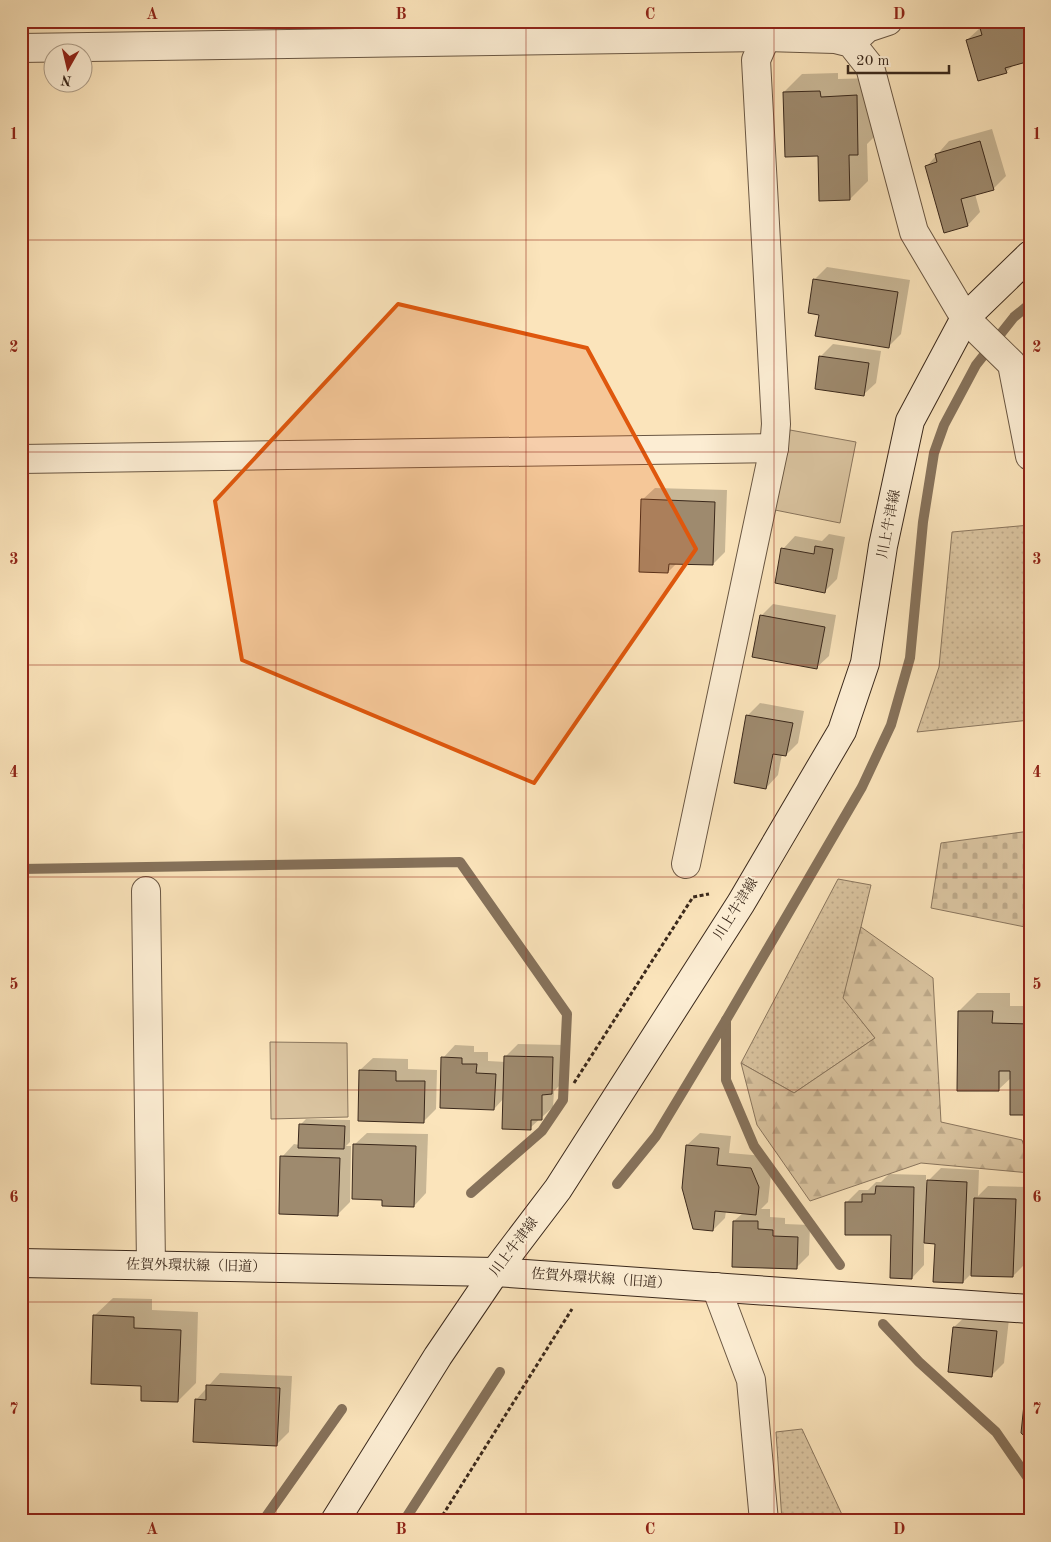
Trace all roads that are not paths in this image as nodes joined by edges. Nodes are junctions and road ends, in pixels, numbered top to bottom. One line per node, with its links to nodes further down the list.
1 (888, 21): 3 (street)
2 (766, 29): 3 (street); 4 (street); 7 (street)
3 (851, 43): 6 (street)
4 (21, 48)
5 (1030, 255): 6 (street, 川上牛津線)
6 (965, 318): 8 (street); 14 (street, 川上牛津線)
7 (774, 448): 9 (street); 10 (street)
8 (1030, 456)
9 (21, 459)
10 (686, 864)
11 (146, 891): 13 (street)
12 (21, 1263): 13 (street, 佐賀外環状線（旧道）)
13 (151, 1265): 14 (street, 佐賀外環状線（旧道）)
14 (495, 1272): 15 (street, 佐賀外環状線（旧道）); 17 (street, 川上牛津線)
15 (716, 1287): 16 (street, 佐賀外環状線（旧道）); 18 (street)
16 (1030, 1310)
17 (336, 1521)
18 (764, 1521)

